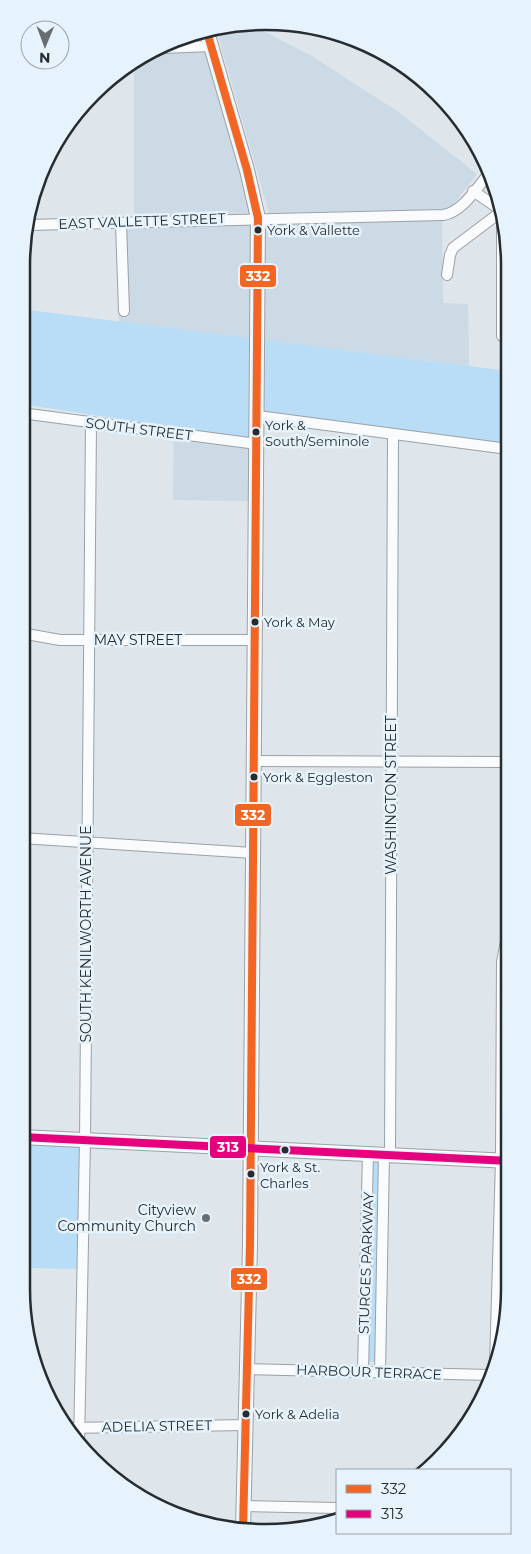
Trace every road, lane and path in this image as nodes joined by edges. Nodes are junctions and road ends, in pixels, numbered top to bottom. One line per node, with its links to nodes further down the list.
1 (209, 37): 2 (main road)
2 (211, 46): 3 (street); 8 (main road)
3 (176, 47)
4 (484, 178): 5 (street, EAST VALLETTE STREET)
5 (473, 192): 6 (street); 8 (street, EAST VALLETTE STREET)
6 (493, 206)
7 (495, 217): 11 (street)
8 (258, 218): 9 (street, EAST VALLETTE STREET); 14 (main road)
9 (121, 223): 10 (street, EAST VALLETTE STREET); 12 (street)
10 (34, 225)
11 (447, 275)
12 (124, 311)
13 (30, 414): 15 (street, SOUTH STREET)
14 (258, 416): 16 (street); 17 (main road)
15 (90, 422): 17 (street, SOUTH STREET); 20 (street, SOUTH KENILWORTH AVENUE)
16 (393, 434): 18 (street); 22 (street, WASHINGTON STREET)
17 (257, 444): 21 (main road)
18 (501, 448)
19 (30, 635): 20 (street, MAY STREET)
20 (89, 640): 21 (street, MAY STREET); 26 (street, SOUTH KENILWORTH AVENUE)
21 (256, 640): 23 (main road)
22 (391, 761): 23 (street); 24 (street); 32 (street, WASHINGTON STREET)
23 (254, 762): 27 (main road)
24 (501, 762)
25 (30, 839): 26 (street)
26 (87, 842): 27 (street); 29 (street, SOUTH KENILWORTH AVENUE)
27 (253, 853): 30 (main road)
28 (30, 1138): 29 (main road)
29 (85, 1141): 30 (main road); 41 (street, SOUTH KENILWORTH AVENUE)
30 (250, 1149): 31 (main road); 36 (main road)
31 (368, 1154): 32 (main road); 37 (street, STURGES PARKWAY)
32 (387, 1155): 33 (main road); 38 (street, STURGES PARKWAY)
33 (501, 1161)
34 (501, 1243): 35 (street)
35 (497, 1331)
36 (247, 1369): 37 (street, HARBOUR TERRACE); 40 (main road)
37 (363, 1372): 38 (street, HARBOUR TERRACE)
38 (380, 1372): 39 (street, HARBOUR TERRACE)
39 (485, 1375)
40 (246, 1425): 41 (street, ADELIA STREET); 43 (main road)
41 (79, 1428): 42 (street, SOUTH KENILWORTH AVENUE)
42 (79, 1432)
43 (244, 1506): 44 (street); 45 (main road)
44 (336, 1508)
45 (243, 1523)

